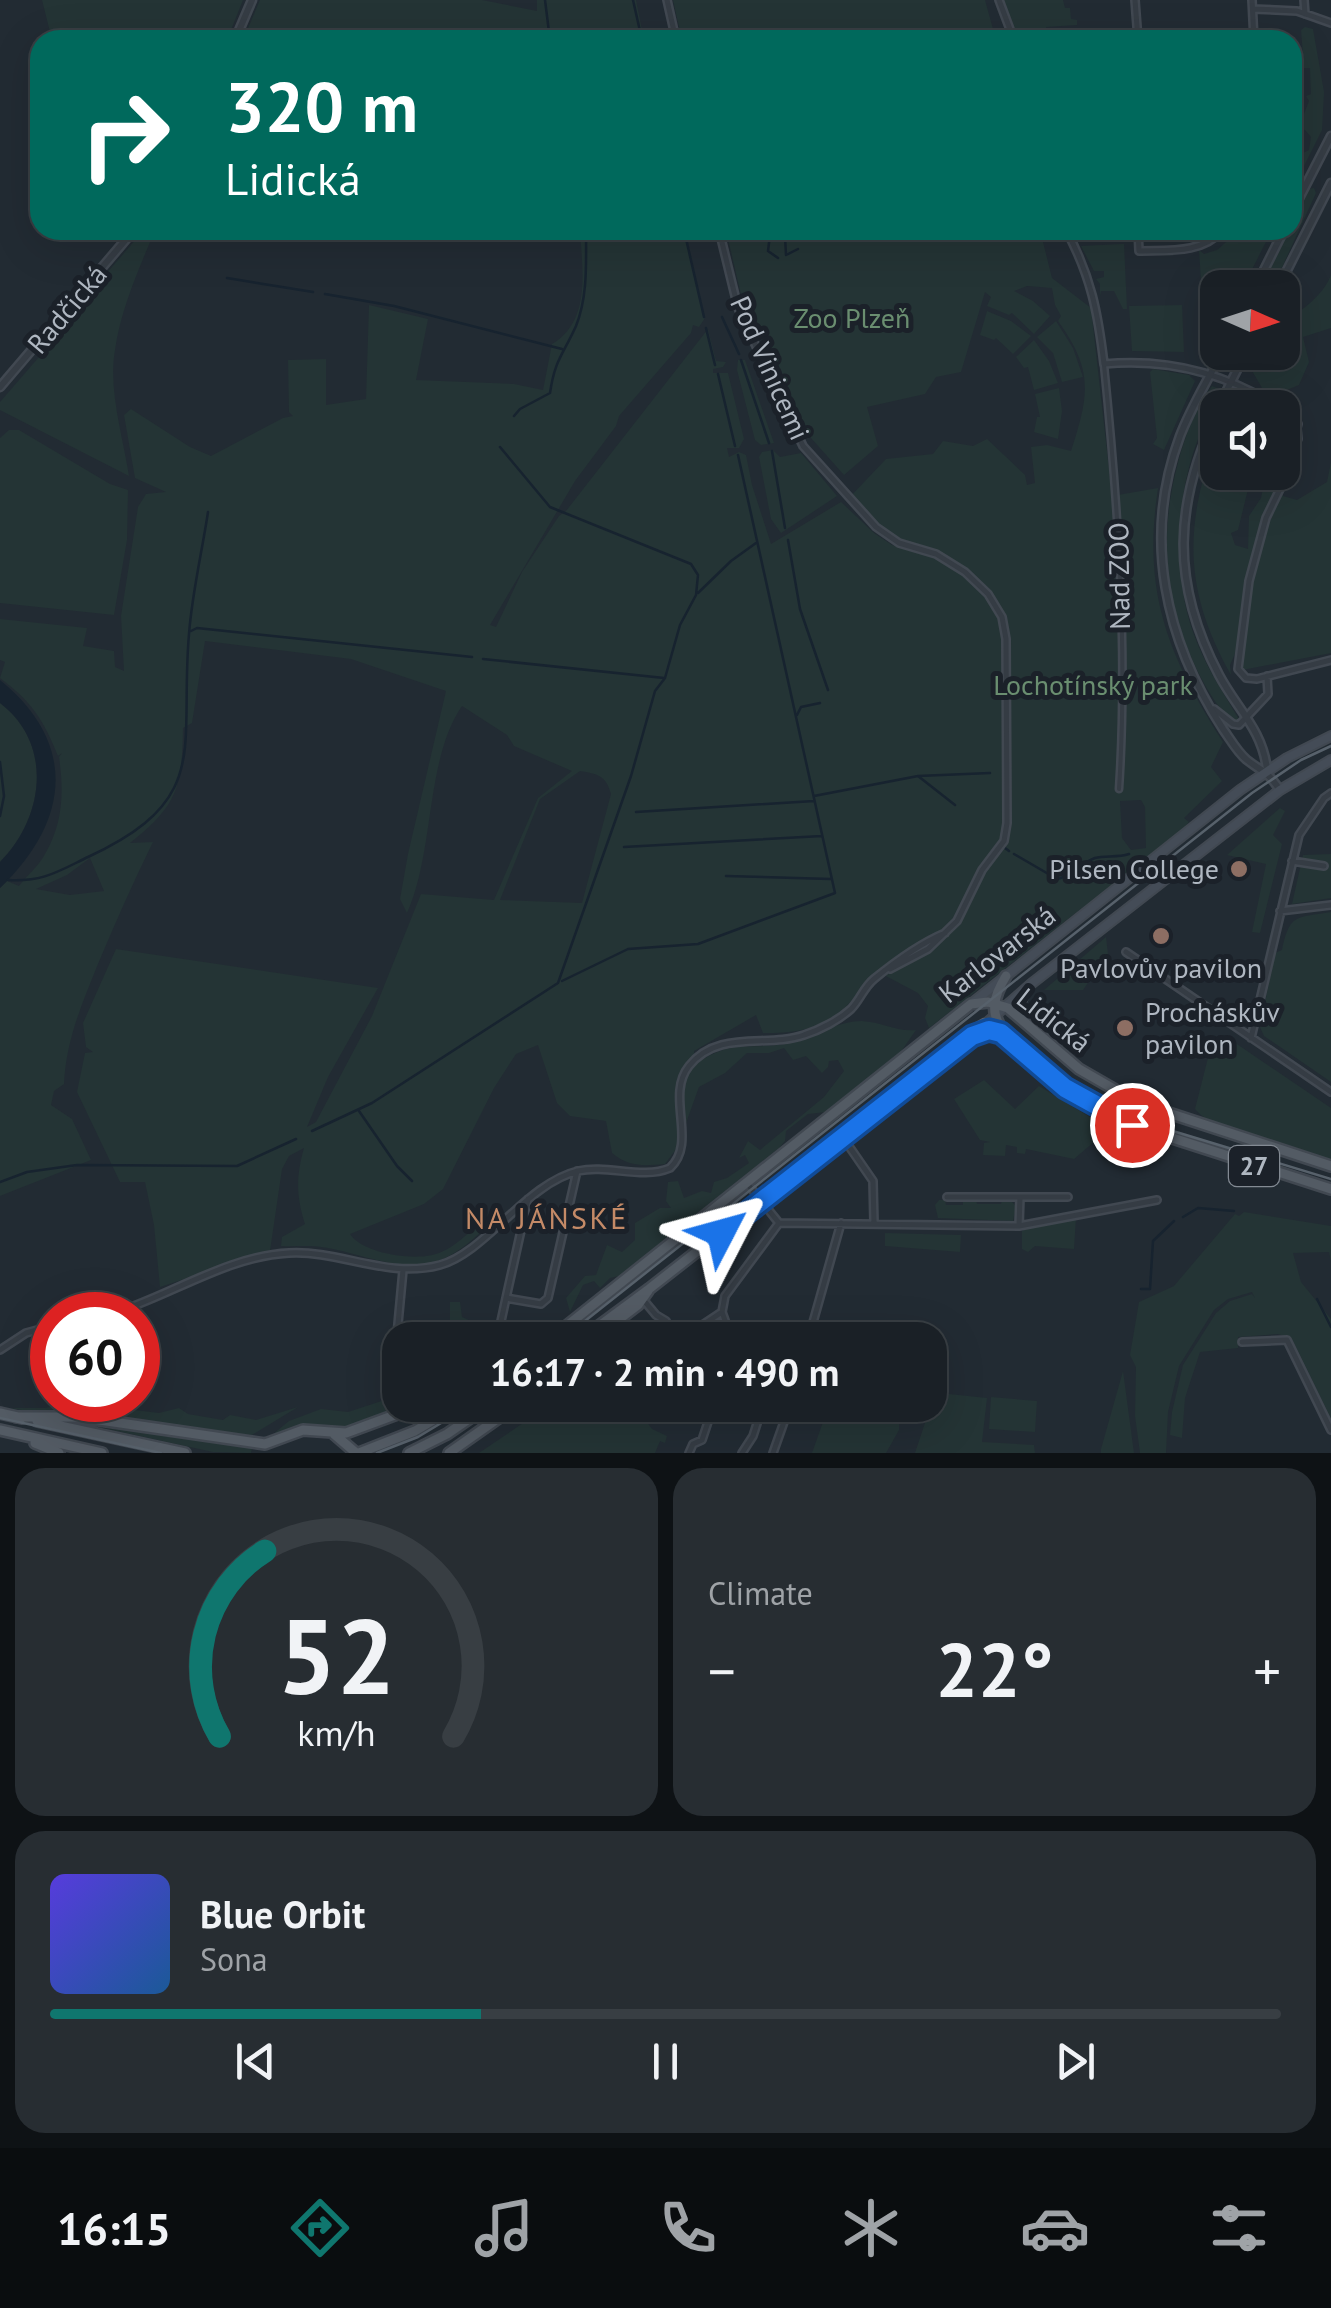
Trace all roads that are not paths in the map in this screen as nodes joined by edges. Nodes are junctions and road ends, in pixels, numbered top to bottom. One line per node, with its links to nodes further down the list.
1 (252, 0): 10 (street)
2 (667, 0): 11 (street)
3 (999, 0): 12 (street)
4 (1134, 0): 13 (street)
5 (1252, 0): 7 (street)
6 (1304, 0): 8 (street)
7 (1253, 9): 8 (street); 14 (street)
8 (1305, 14): 9 (street)
9 (1331, 21)
10 (239, 30)
11 (674, 30)
12 (1010, 30)
13 (1137, 30)
14 (1254, 30)
15 (1331, 136): 17 (street)
16 (1331, 183): 25 (street)
17 (1302, 193)
18 (125, 240): 31 (street, Radčická)
19 (722, 240): 63 (street, Pod Vinicemi)
20 (1072, 240): 26 (street, Nad ZOO)
21 (1138, 240): 22 (street)
22 (1212, 240)
23 (1279, 240): 24 (street)
24 (1263, 270)
25 (1287, 270)
26 (1104, 364): 29 (street); 43 (street, Nad ZOO)
27 (1213, 370): 29 (street)
28 (1236, 370): 30 (street)
29 (1210, 375): 30 (street); 38 (street)
30 (1230, 382): 32 (street); 33 (street)
31 (0, 387)
32 (1226, 390)
33 (1246, 390)
34 (1200, 447): 39 (street)
35 (1280, 490): 37 (street)
36 (1331, 660): 37 (street)
37 (1267, 676): 39 (street)
38 (1208, 704): 39 (street); 42 (street)
39 (1247, 719): 42 (street)
40 (1331, 736): 42 (main road, Karlovarská)
41 (1331, 760): 44 (main road, Karlovarská)
42 (1267, 771): 44 (street); 51 (main road, Karlovarská)
43 (1119, 789)
44 (1280, 790): 52 (main road, Karlovarská)
45 (1331, 793): 46 (street)
46 (1292, 861): 47 (street); 49 (street)
47 (1324, 866)
48 (1331, 906): 49 (street)
49 (1280, 911): 58 (street)
50 (1126, 952): 58 (street)
51 (1006, 976): 53 (main road, Karlovarská); 54 (main road)
52 (1031, 984): 54 (main road, Karlovarská); 56 (main road)
53 (971, 1004): 54 (main road, Lidická); 64 (main road, Karlovarská)
54 (999, 1004): 55 (main road); 56 (main road, Lidická / 27)
55 (991, 1018): 57 (main road, Karlovarská); 59 (main road, Lidická)
56 (1026, 1023): 62 (main road, Lidická / 27)
57 (972, 1036): 59 (main road, Karlovarská); 61 (main road, Karlovarská)
58 (1251, 1038): 60 (street)
59 (1010, 1040): 65 (main road, Lidická / 27)
60 (1331, 1092)
61 (842, 1136): 70 (main road, Karlovarská); 74 (street)
62 (1331, 1166)
63 (577, 1171): 69 (street); 79 (street)
64 (746, 1182): 70 (street); 84 (main road, Karlovarská)
65 (1331, 1189)
66 (1068, 1196): 68 (street)
67 (947, 1197): 68 (street)
68 (1020, 1197): 75 (street)
69 (528, 1198): 76 (street); 79 (street)
70 (762, 1200): 72 (street); 77 (main road, Karlovarská)
71 (1157, 1200): 75 (street)
72 (779, 1222): 73 (street); 81 (street)
73 (842, 1223): 74 (street); 90 (street)
74 (874, 1223): 75 (street)
75 (1018, 1226)
76 (403, 1270): 78 (street); 82 (street)
77 (650, 1289): 85 (main road, Karlovarská); 86 (main road)
78 (160, 1297)
79 (506, 1298): 83 (street)
80 (646, 1302): 87 (street)
81 (722, 1312): 88 (street); 89 (street)
82 (398, 1322)
83 (501, 1322)
84 (570, 1322)
85 (605, 1322)
86 (616, 1322)
87 (667, 1322)
88 (706, 1322)
89 (726, 1322)
90 (813, 1322)
91 (30, 1333): 93 (street)
92 (1242, 1342): 103 (street)
93 (1, 1346)
94 (0, 1413): 95 (main road)
95 (16, 1417): 106 (main road); 110 (main road)
96 (382, 1420): 105 (main road)
97 (432, 1422): 107 (main road)
98 (464, 1422): 112 (main road)
99 (492, 1422): 113 (main road)
100 (708, 1422): 114 (street)
101 (758, 1422): 115 (street)
102 (784, 1422): 116 (street)
103 (1331, 1430)
104 (5, 1431): 108 (main road); 109 (main road)
105 (332, 1433): 106 (main road); 107 (main road)
106 (286, 1436): 111 (main road)
107 (356, 1451)
108 (58, 1453)
109 (102, 1453)
110 (185, 1453)
111 (268, 1453)
112 (409, 1453)
113 (449, 1453)
114 (689, 1453)
115 (742, 1453)
116 (773, 1453)

